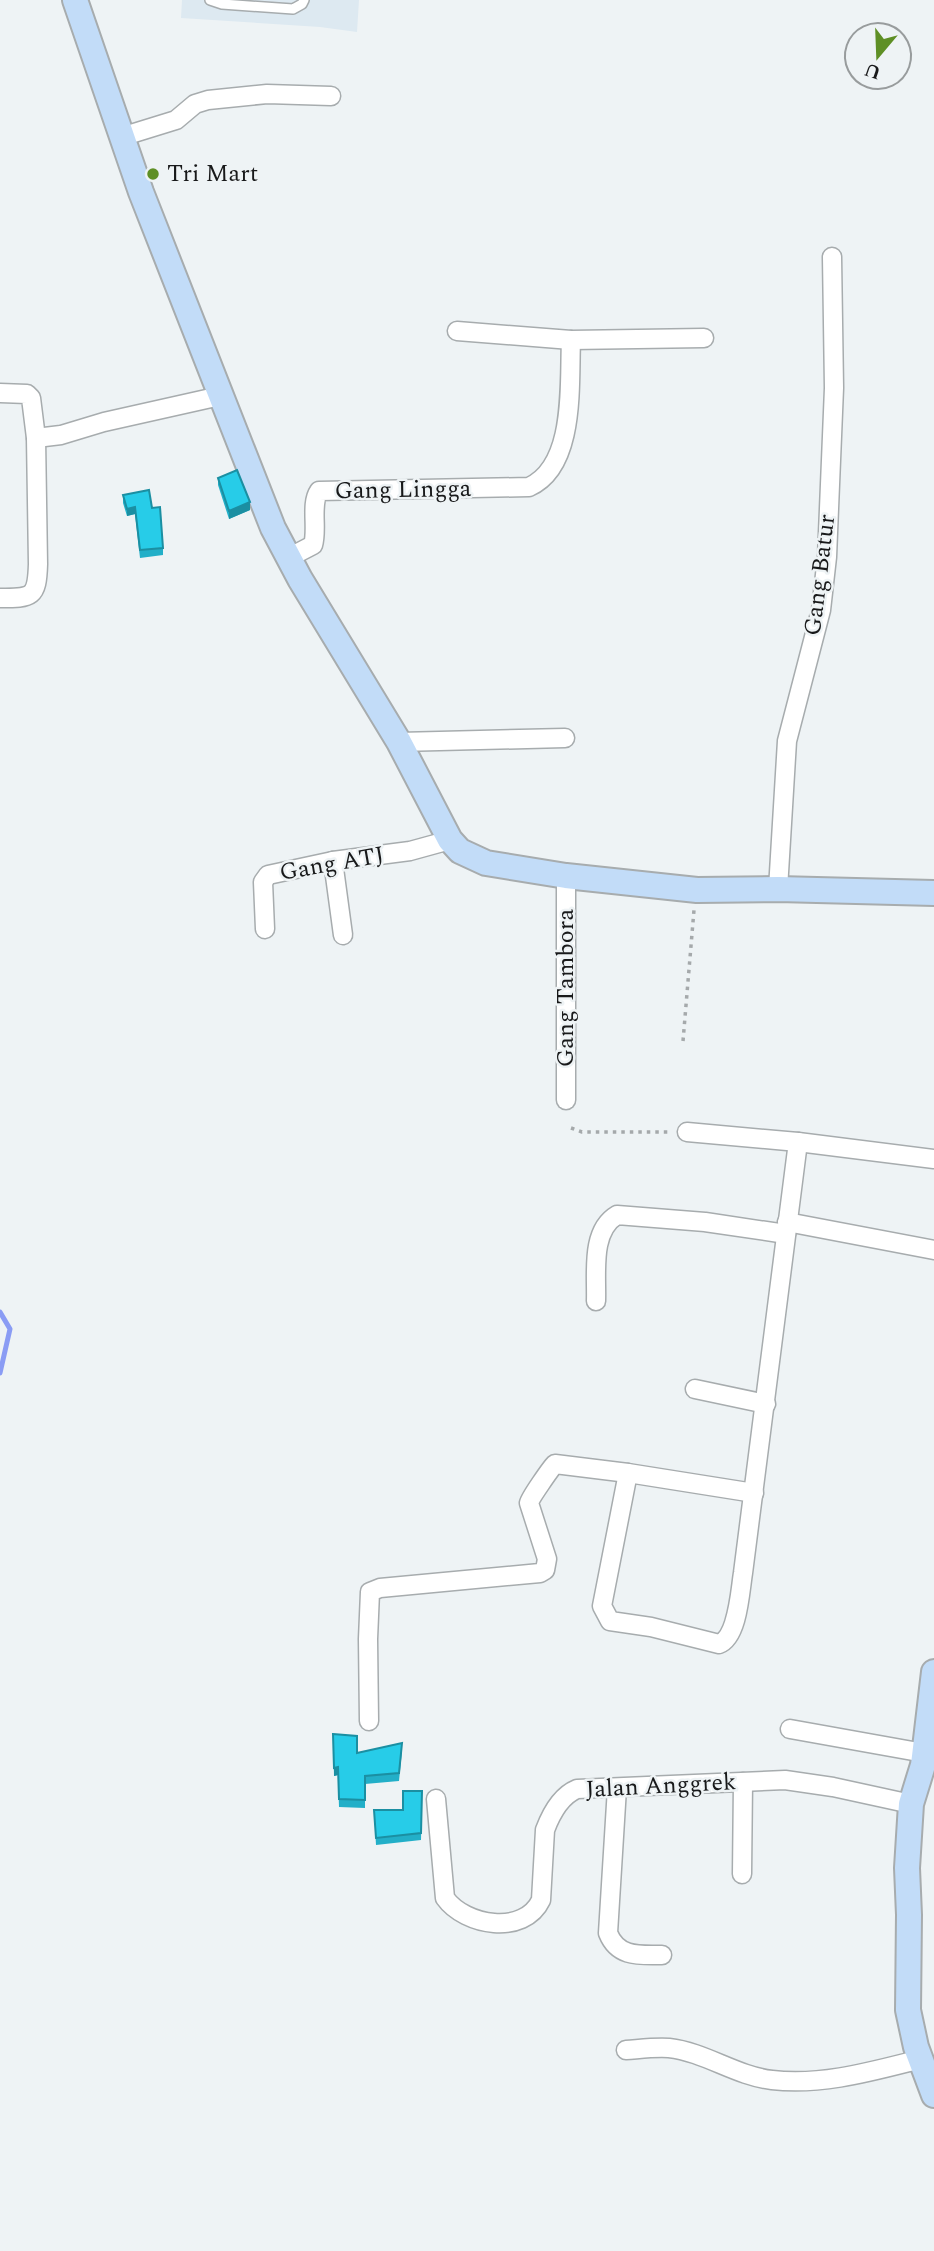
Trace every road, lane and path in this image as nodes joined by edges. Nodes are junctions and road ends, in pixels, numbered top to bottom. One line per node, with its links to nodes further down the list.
1 (75, 0): 5 (street)
2 (211, 0): 3 (lane)
3 (304, 0)
4 (331, 96): 5 (street)
5 (121, 137): 11 (street)
6 (832, 257): 20 (street, Gang Batur)
7 (457, 331): 9 (street)
8 (704, 338): 9 (street)
9 (571, 340): 13 (street, Gang Lingga)
10 (0, 393): 12 (street)
11 (220, 396): 12 (street); 13 (street)
12 (36, 438): 14 (street)
13 (288, 558): 16 (street)
14 (0, 598)
15 (565, 738): 16 (street)
16 (407, 742): 17 (street)
17 (450, 840): 18 (street, Gang ATJ); 19 (street)
18 (333, 861): 23 (street, Gang ATJ); 24 (street)
19 (566, 876): 21 (street); 26 (street, Gang Tambora)
20 (778, 889): 21 (street); 22 (street)
21 (696, 890): 25 (path)
22 (934, 893)
23 (265, 929)
24 (343, 935)
25 (683, 1041)
26 (566, 1100)
27 (571, 1128): 28 (path)
28 (687, 1132): 29 (street)
29 (798, 1142): 30 (street); 31 (street)
30 (934, 1159)
31 (787, 1228): 32 (street); 33 (street); 35 (street)
32 (934, 1250)
33 (596, 1301)
34 (695, 1389): 35 (street)
35 (766, 1404): 37 (street)
36 (628, 1473): 37 (street); 37 (street); 39 (street)
37 (754, 1493)
38 (934, 1672): 41 (street)
39 (369, 1721)
40 (790, 1729): 41 (street)
41 (927, 1765): 45 (street)
42 (743, 1782): 43 (street, Jalan Anggrek); 45 (street, Jalan Anggrek); 46 (street)
43 (617, 1788): 44 (street, Jalan Anggrek); 47 (street)
44 (436, 1799)
45 (911, 1804): 49 (street)
46 (742, 1874)
47 (662, 1955)
48 (626, 2050): 49 (street)
49 (921, 2059): 50 (street)
50 (934, 2095)

